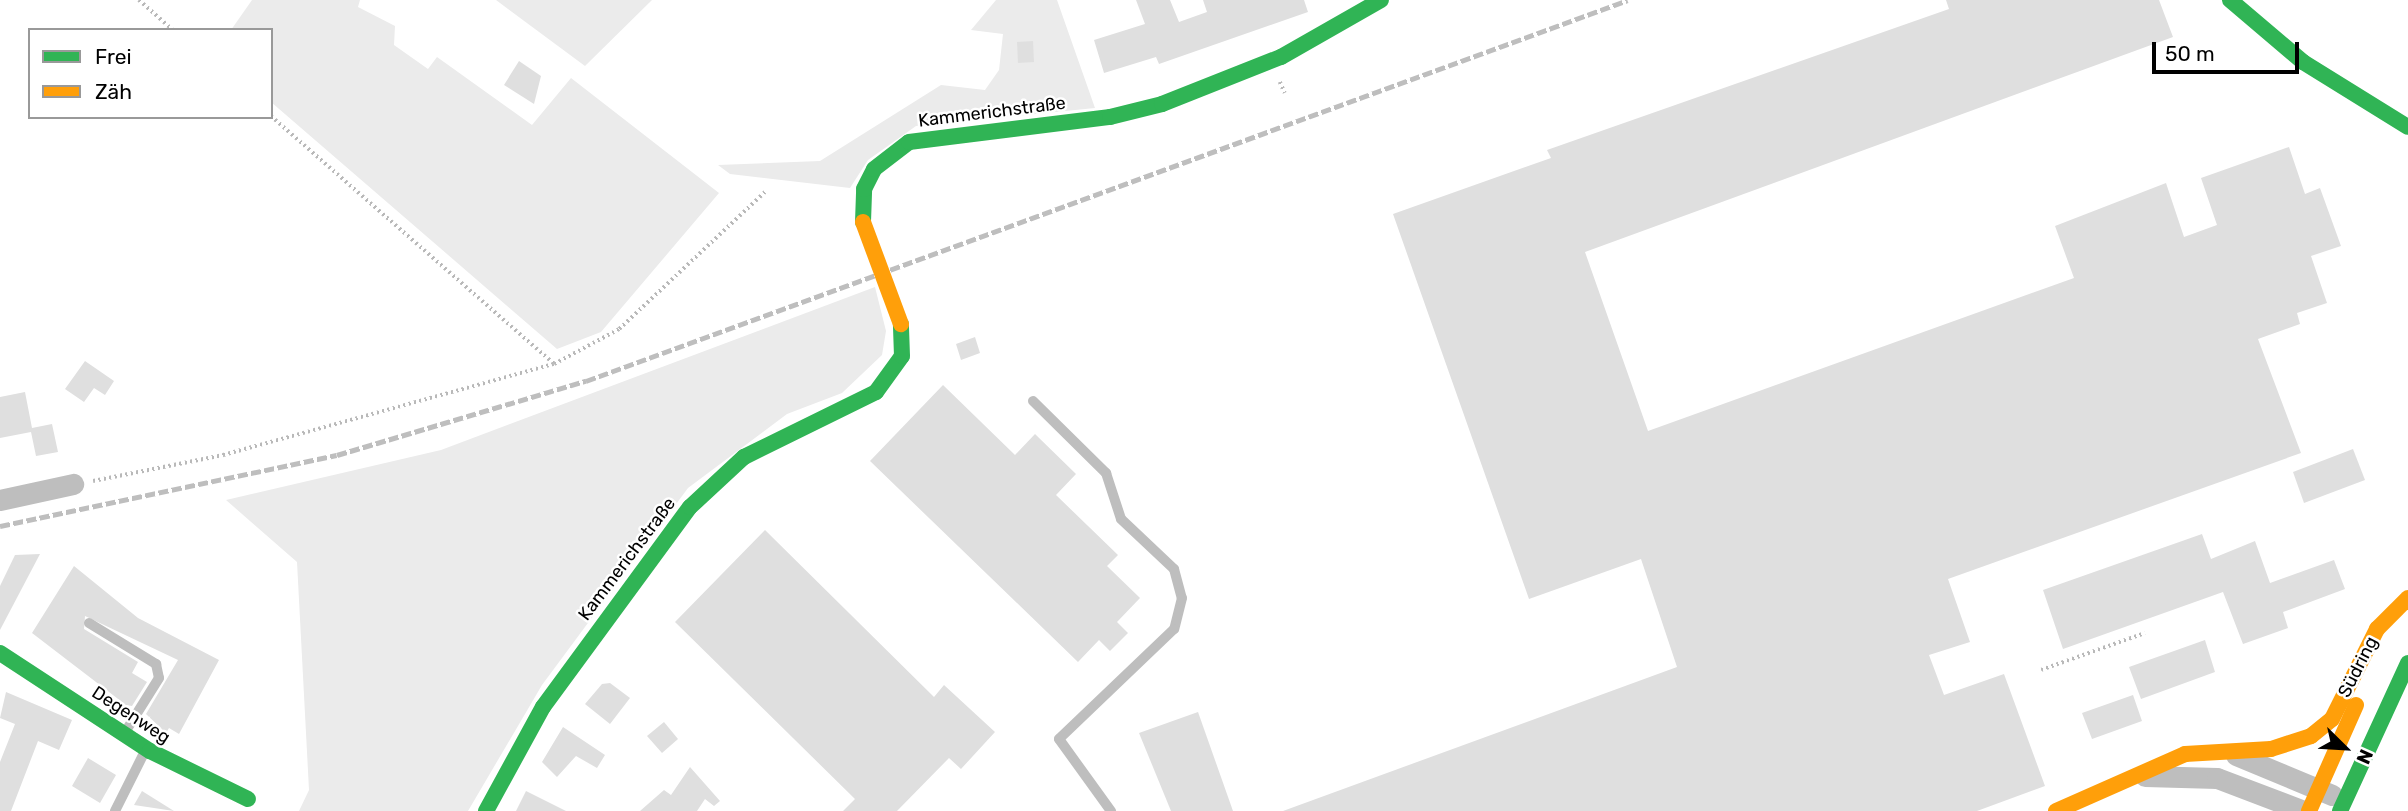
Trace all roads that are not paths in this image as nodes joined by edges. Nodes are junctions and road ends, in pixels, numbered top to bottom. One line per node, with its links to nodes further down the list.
1 (2230, 0): 3 (street)
2 (1365, 4): 19 (street, Kammerichstraße, bridge)
3 (2408, 127)
4 (1033, 401): 20 (lane)
5 (74, 484): 6 (street)
6 (0, 500)
7 (2408, 600): 13 (street, Südring); 15 (street, Südring)
8 (89, 623): 11 (lane)
9 (0, 653): 11 (street, Degenweg)
10 (2408, 663): 17 (street)
11 (124, 734): 12 (street, Degenweg)
12 (146, 748): 16 (street, Degenweg); 18 (lane)
13 (2227, 752): 14 (street, Südring); 15 (street, Südring)
14 (2145, 776): 21 (street, Südring); 22 (street, Südring)
15 (2318, 789): 17 (street); 22 (street, Südring)
16 (248, 799)
17 (2342, 806)
18 (115, 811)
19 (486, 811)
20 (1111, 811)
21 (2056, 811)
22 (2306, 811)

